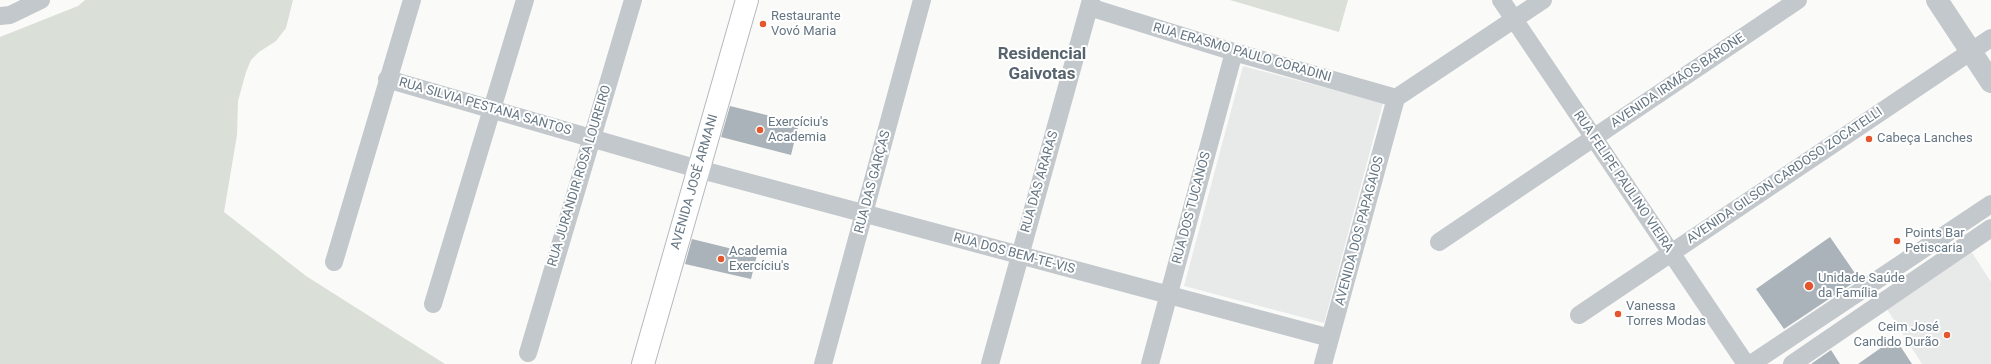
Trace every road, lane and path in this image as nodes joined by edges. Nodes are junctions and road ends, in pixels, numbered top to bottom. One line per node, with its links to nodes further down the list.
1 (41, 0): 12 (street)
2 (412, 0): 17 (street)
3 (525, 0): 20 (street)
4 (633, 0): 21 (street, RUA JURANDIR ROSA LOUREIRO)
5 (747, 0): 23 (main road, AVENIDA JOSÉ ARMANI)
6 (922, 0): 25 (street, RUA DAS GARÇAS)
7 (1501, 0): 13 (street, RUA FELIPE PAULINO VIEIRA)
8 (1543, 0): 13 (street)
9 (1798, 0): 22 (street, AVENIDA IRMÃOS BARONE)
10 (1937, 0): 15 (street)
11 (1090, 4): 16 (street, RUA ERASMO PAULO CORADINI); 29 (street, RUA DAS ARARAS)
12 (5, 10)
13 (1514, 19): 19 (street); 22 (street, RUA FELIPE PAULINO VIEIRA)
14 (1991, 38): 15 (street, AVENIDA GILSON CARDOSO ZOCATELLI)
15 (1971, 51): 18 (street); 28 (street, AVENIDA GILSON CARDOSO ZOCATELLI)
16 (1234, 52): 19 (street, RUA ERASMO PAULO CORADINI); 31 (street, RUA DOS TUCANOS)
17 (387, 79): 20 (street, RUA SILVIA PESTANA SANTOS); 30 (street)
18 (1991, 82)
19 (1396, 98): 34 (street, AVENIDA DOS PAPAGAIOS)
20 (492, 109): 21 (street, RUA SILVIA PESTANA SANTOS); 32 (street)
21 (592, 138): 23 (street, RUA SILVIA PESTANA SANTOS); 35 (street, RUA JURANDIR ROSA LOUREIRO)
22 (1593, 138): 27 (street, AVENIDA IRMÃOS BARONE); 28 (street, RUA FELIPE PAULINO VIEIRA)
23 (698, 169): 25 (street, RUA DOS BEM-TE-VIS); 36 (main road, AVENIDA JOSÉ ARMANI)
24 (1991, 204): 42 (street)
25 (864, 213): 29 (street, RUA DOS BEM-TE-VIS); 37 (street, RUA DAS GARÇAS)
26 (1991, 228): 43 (street)
27 (1439, 242)
28 (1671, 253): 33 (street, AVENIDA GILSON CARDOSO ZOCATELLI); 41 (street, RUA FELIPE PAULINO VIEIRA)
29 (1020, 255): 31 (street, RUA DOS BEM-TE-VIS); 38 (street, RUA DAS ARARAS)
30 (334, 262)
31 (1169, 295): 34 (street, RUA DOS BEM-TE-VIS); 39 (street, RUA DOS TUCANOS)
32 (433, 304)
33 (1579, 315)
34 (1330, 338): 40 (street, AVENIDA DOS PAPAGAIOS)
35 (528, 353)
36 (643, 364)
37 (823, 364)
38 (990, 364)
39 (1150, 364)
40 (1323, 364)
41 (1746, 364)
42 (1751, 364)
43 (1792, 364)

